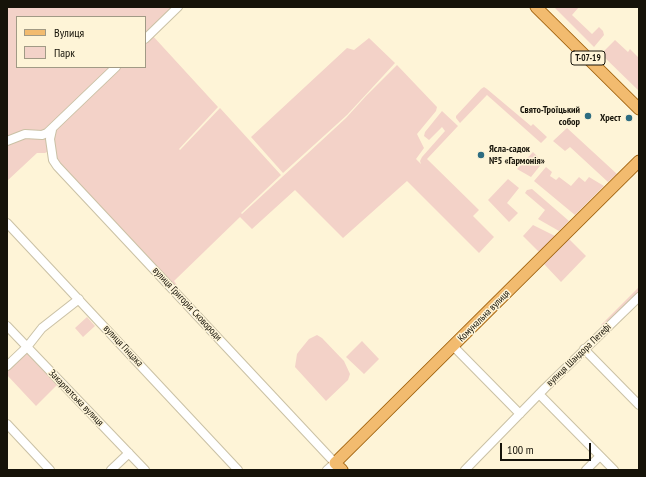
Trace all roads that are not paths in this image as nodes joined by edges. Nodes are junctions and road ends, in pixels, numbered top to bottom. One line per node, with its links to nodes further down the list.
1 (178, 7): 3 (street)
2 (536, 7): 5 (main road, Т-07-19)
3 (146, 38)
4 (115, 68): 6 (street)
5 (639, 109)
6 (52, 130): 7 (street); 23 (street, вулиця Григорія Сковороди)
7 (7, 141)
8 (639, 161): 13 (main road, Комунальна вулиця)
9 (7, 223): 11 (street, вулиця Гінцака)
10 (639, 297): 15 (street, вулиця Шандора Петефі)
11 (79, 299): 14 (street); 27 (street, вулиця Гінцака)
12 (7, 326): 14 (street, Закарпатська вулиця)
13 (453, 346): 19 (street); 23 (main road, Комунальна вулиця)
14 (27, 347): 16 (street); 21 (street, Закарпатська вулиця)
15 (584, 349): 17 (street, вулиця Шандора Петефі); 18 (street)
16 (7, 366)
17 (539, 394): 19 (street, вулиця Шандора Петефі); 22 (street)
18 (639, 405)
19 (520, 414): 28 (street, вулиця Шандора Петефі)
20 (7, 424): 24 (street)
21 (129, 453): 25 (street); 26 (street, Закарпатська вулиця)
22 (600, 456): 29 (street); 30 (street)
23 (335, 468)
24 (50, 470)
25 (111, 470)
26 (145, 470)
27 (238, 470)
28 (465, 470)
29 (586, 470)
30 (614, 470)

